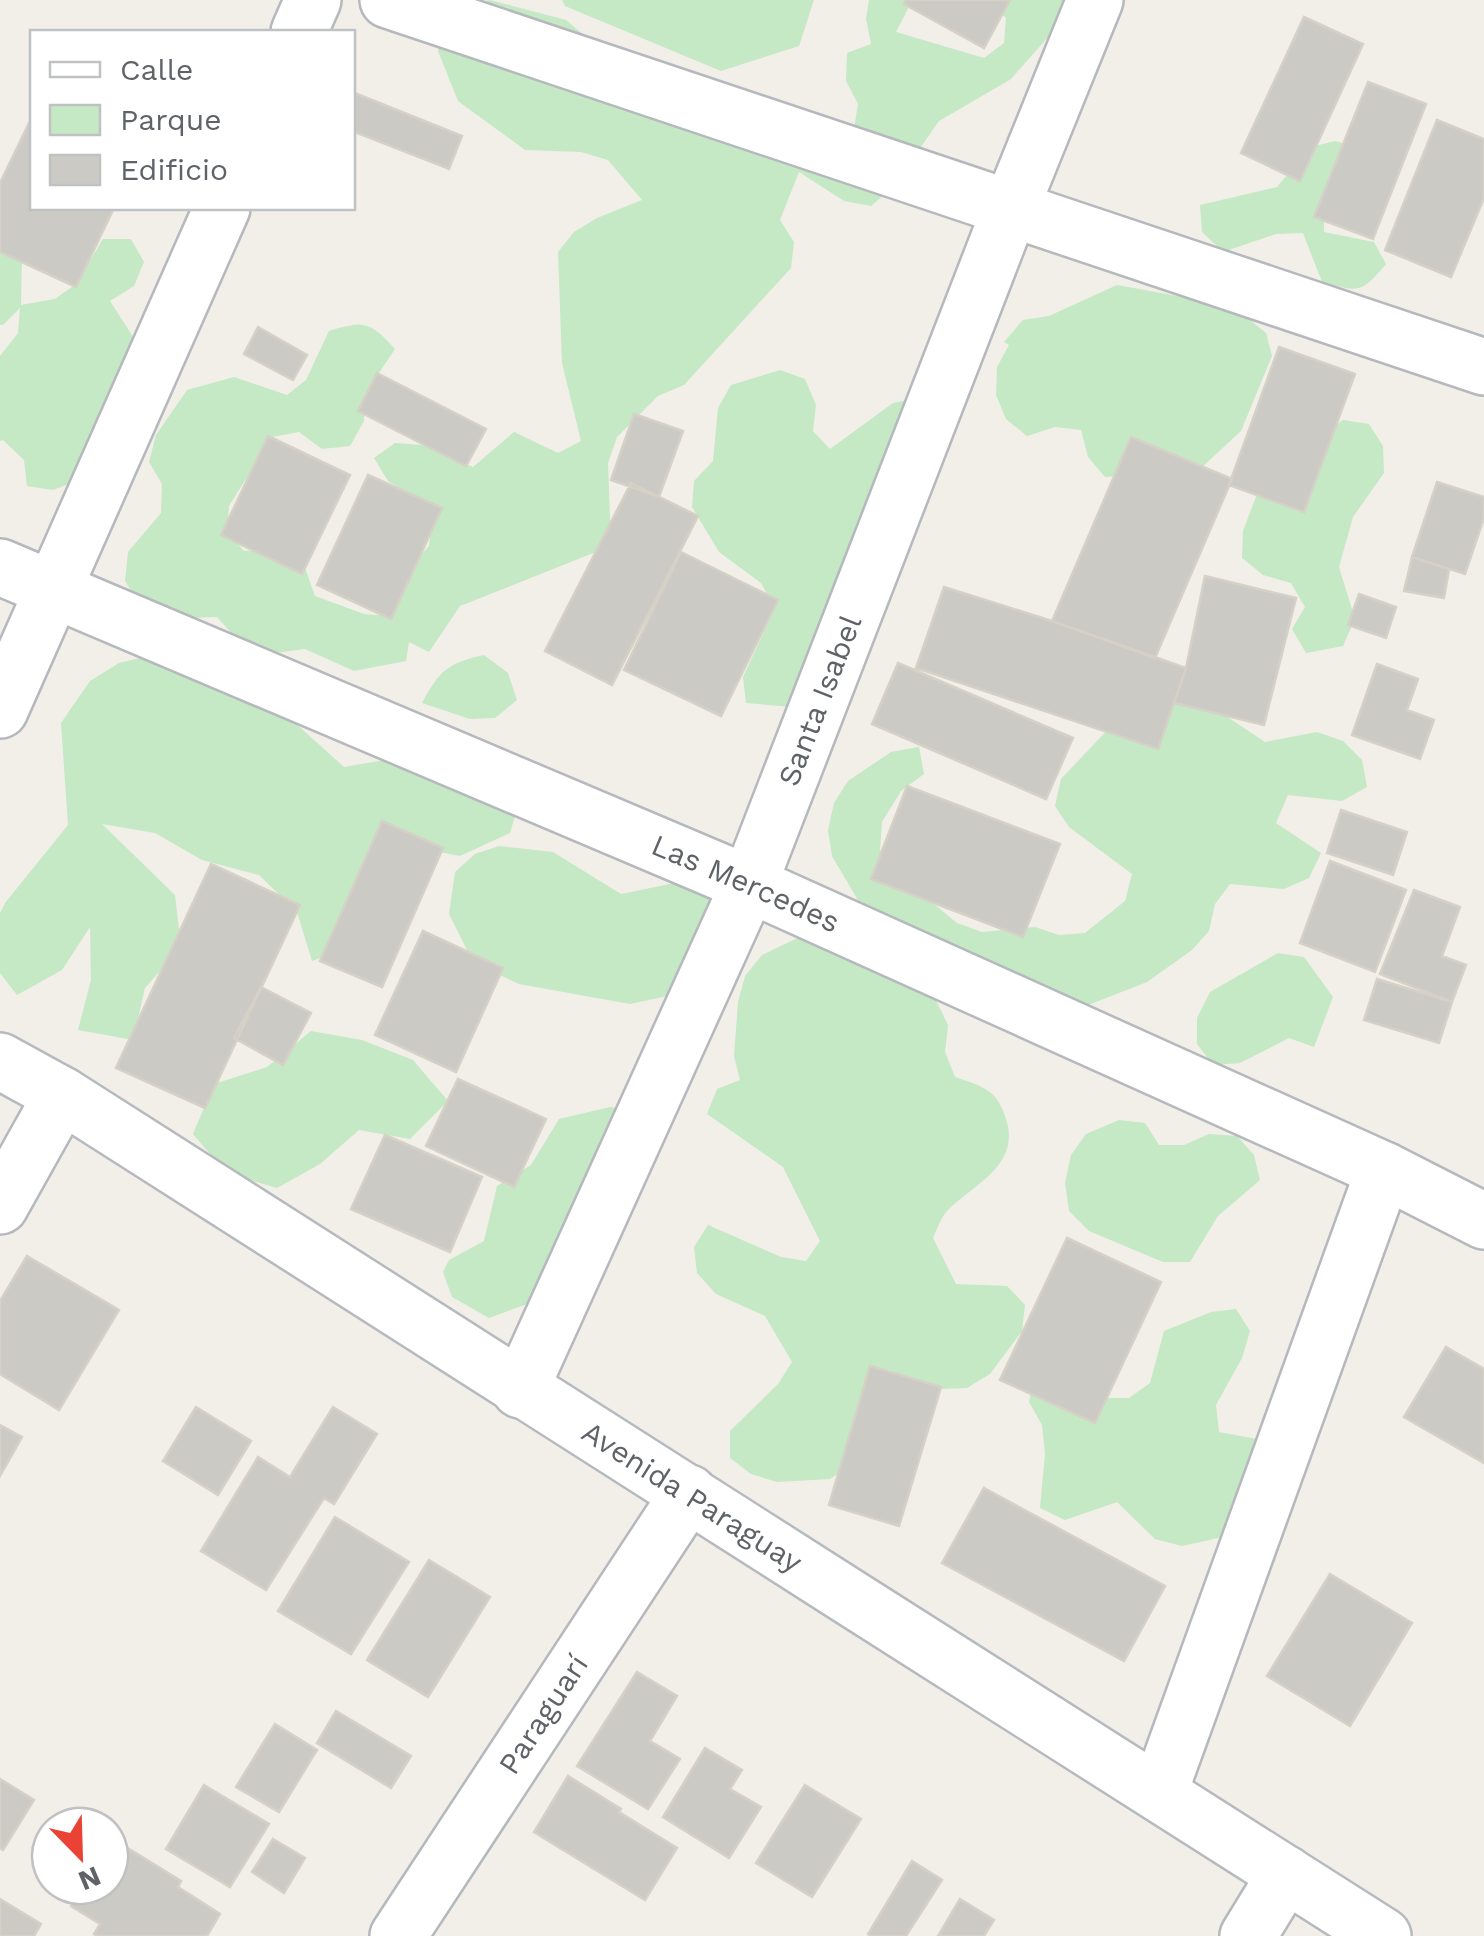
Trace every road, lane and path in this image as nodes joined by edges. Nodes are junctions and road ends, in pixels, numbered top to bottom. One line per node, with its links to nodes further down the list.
1 (314, 0): 4 (street)
2 (388, 0): 6 (street)
3 (1095, 0): 6 (street, Santa Isabel)
4 (300, 30)
5 (221, 210): 9 (street)
6 (1010, 210): 7 (street); 11 (street, Santa Isabel)
7 (1484, 367)
8 (0, 568): 9 (street, Las Mercedes)
9 (53, 591): 10 (street); 11 (street, Las Mercedes)
10 (0, 710)
11 (749, 884): 14 (street, Las Mercedes); 17 (street, Santa Isabel)
12 (0, 1061): 13 (street, Avenida Paraguay)
13 (62, 1095): 15 (street); 17 (street, Avenida Paraguay)
14 (1384, 1170): 16 (street, Las Mercedes); 19 (street)
15 (0, 1206)
16 (1484, 1221)
17 (520, 1390): 18 (street, Avenida Paraguay)
18 (689, 1494): 19 (street, Avenida Paraguay); 21 (street, Paraguarí)
19 (1159, 1793): 20 (street, Avenida Paraguay)
20 (1286, 1874): 22 (street); 23 (street, Avenida Paraguay)
21 (398, 1936)
22 (1248, 1936)
23 (1383, 1936)

